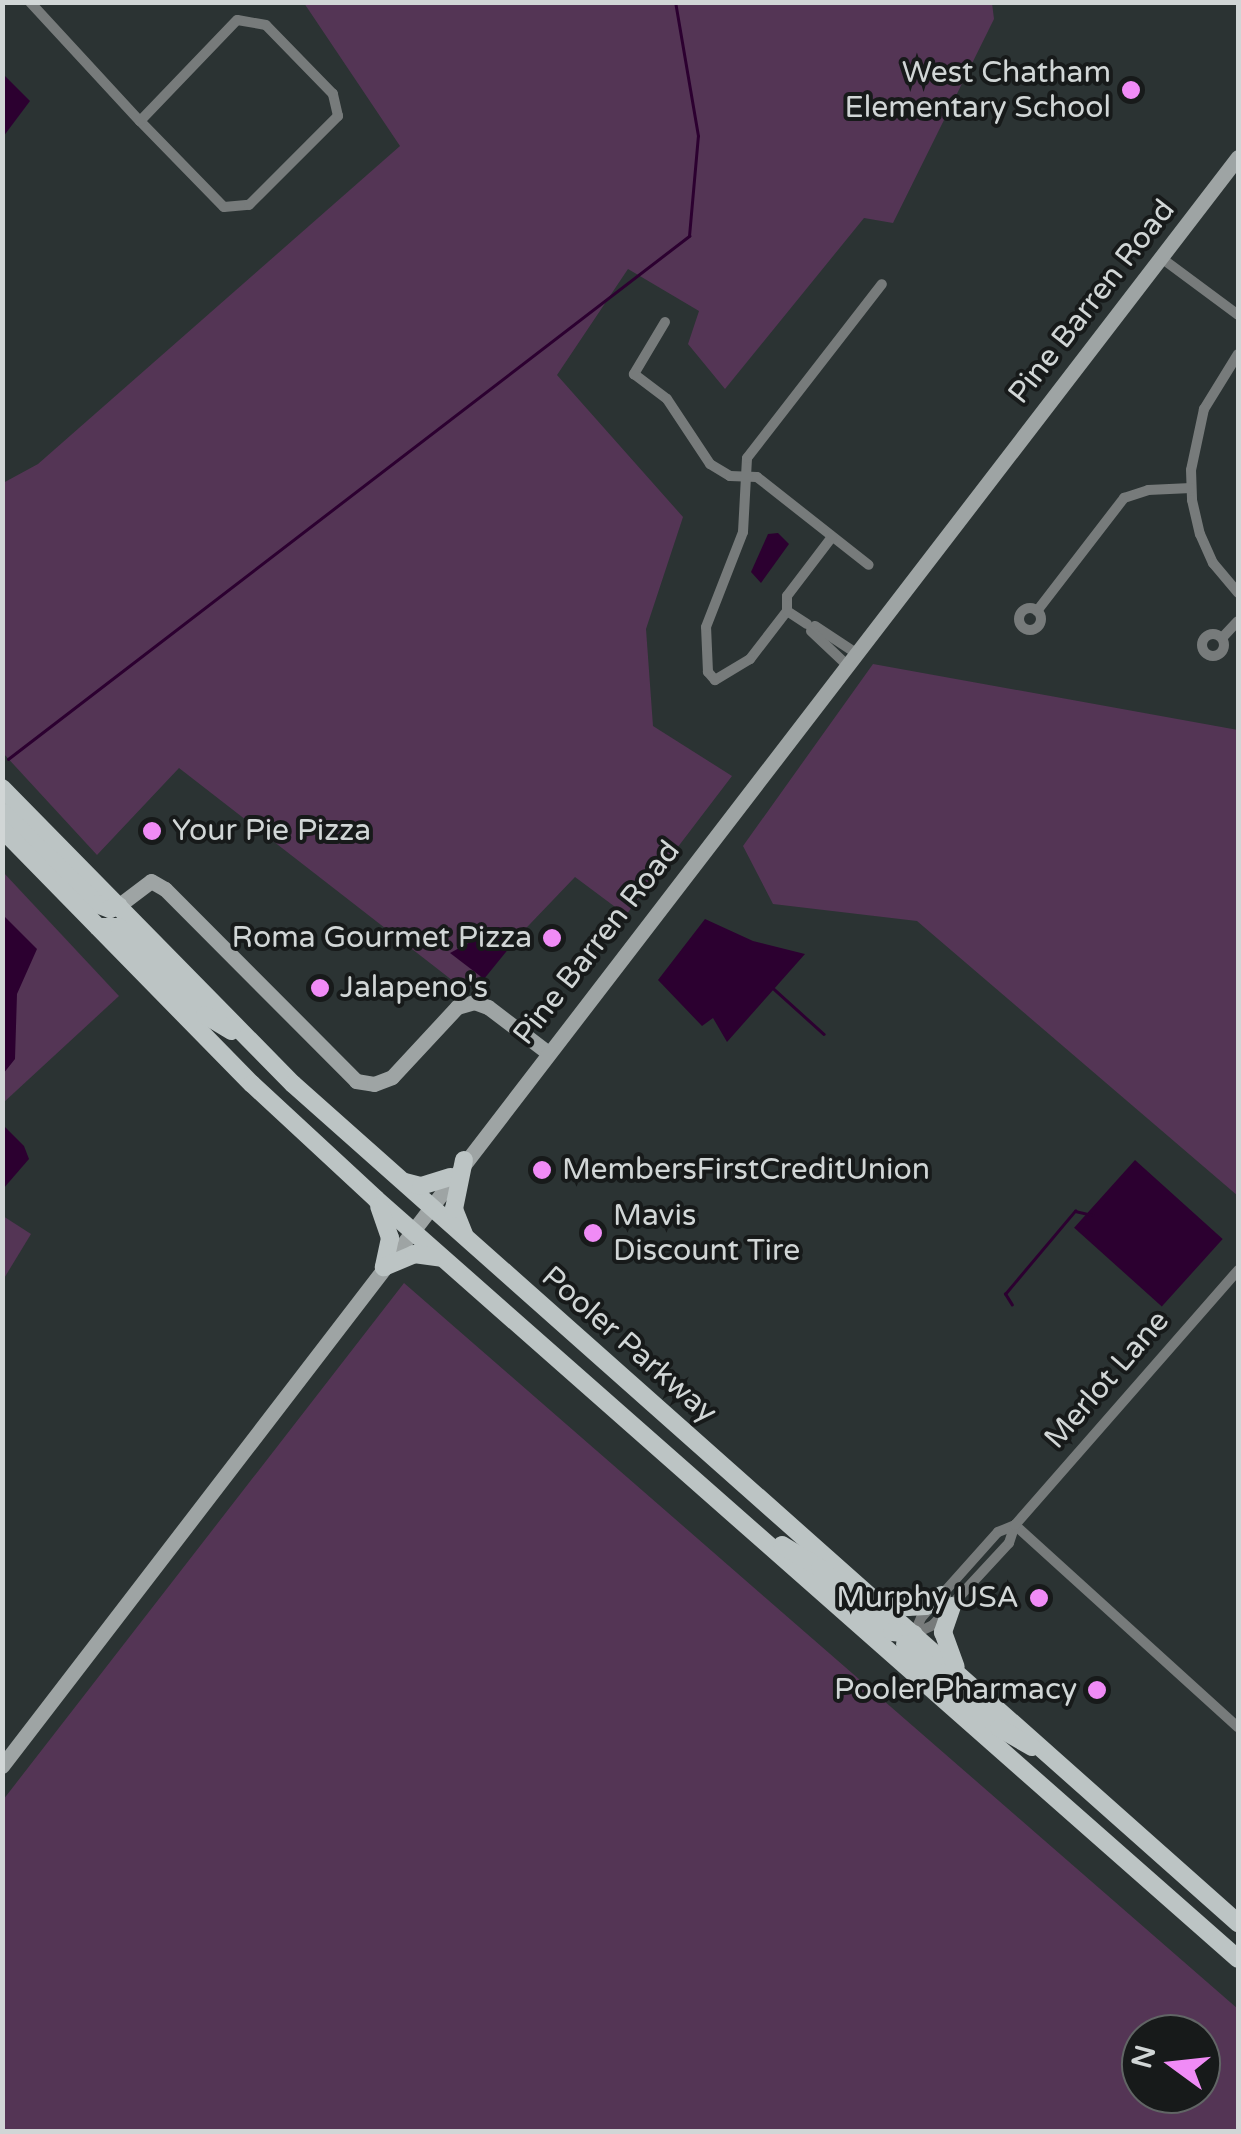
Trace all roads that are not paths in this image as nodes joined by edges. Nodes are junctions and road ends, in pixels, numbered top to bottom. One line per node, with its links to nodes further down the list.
1 (30, 2): 3 (street)
2 (50, 2): 3 (street)
3 (41, 12): 4 (street)
4 (140, 120): 4 (street)
5 (1238, 157): 6 (main road, Pine Barren Road)
6 (1160, 257): 8 (street); 20 (main road, Pine Barren Road)
7 (882, 284): 11 (street)
8 (1238, 315)
9 (665, 322): 11 (street)
10 (1238, 354): 12 (street)
11 (746, 476): 13 (street); 16 (street)
12 (1191, 488): 15 (street); 17 (street)
13 (832, 536): 14 (street); 16 (street)
14 (869, 565)
15 (1238, 593)
16 (787, 610): 20 (street)
17 (1037, 611)
18 (1238, 621): 19 (street)
19 (1222, 638)
20 (852, 659): 27 (main road, Pine Barren Road)
21 (2, 788): 24 (main road, Pooler Parkway)
22 (2, 812): 24 (main road)
23 (2, 829): 25 (main road, Pooler Parkway)
24 (118, 906): 26 (main road, Pooler Parkway); 27 (main road)
25 (98, 928): 26 (main road); 31 (main road, Pooler Parkway)
26 (254, 1044): 30 (main road, Pooler Parkway)
27 (547, 1052): 28 (main road, Pine Barren Road)
28 (464, 1160): 29 (main road, Pine Barren Road); 34 (main road)
29 (452, 1176): 30 (main road); 32 (main road, Pine Barren Road)
30 (396, 1178): 32 (main road, Pooler Parkway)
31 (376, 1200): 33 (main road, Pooler Parkway); 36 (main road)
32 (428, 1206): 33 (main road, Pine Barren Road); 34 (main road, Pooler Parkway)
33 (411, 1231): 35 (main road, Pooler Parkway); 36 (main road, Pine Barren Road)
34 (466, 1239): 40 (main road, Pooler Parkway)
35 (443, 1258): 36 (main road); 38 (main road, Pooler Parkway)
36 (384, 1267): 45 (main road, Pine Barren Road)
37 (1238, 1270): 39 (street, Merlot Lane)
38 (742, 1521): 42 (main road, Pooler Parkway); 42 (main road)
39 (1015, 1524): 41 (street, Merlot Lane); 44 (street)
40 (871, 1595): 41 (main road); 42 (main road, Pooler Parkway)
41 (948, 1600): 42 (street, Merlot Lane); 43 (main road)
42 (905, 1645): 43 (main road, Pooler Parkway); 46 (main road); 50 (main road, Pooler Parkway)
43 (959, 1672): 46 (main road, Pooler Parkway)
44 (1238, 1727)
45 (2, 1766)
46 (1067, 1767): 47 (main road, Pooler Parkway)
47 (1212, 1895): 48 (main road); 49 (main road, Pooler Parkway)
48 (1238, 1905)
49 (1238, 1923)
50 (1236, 1951)

